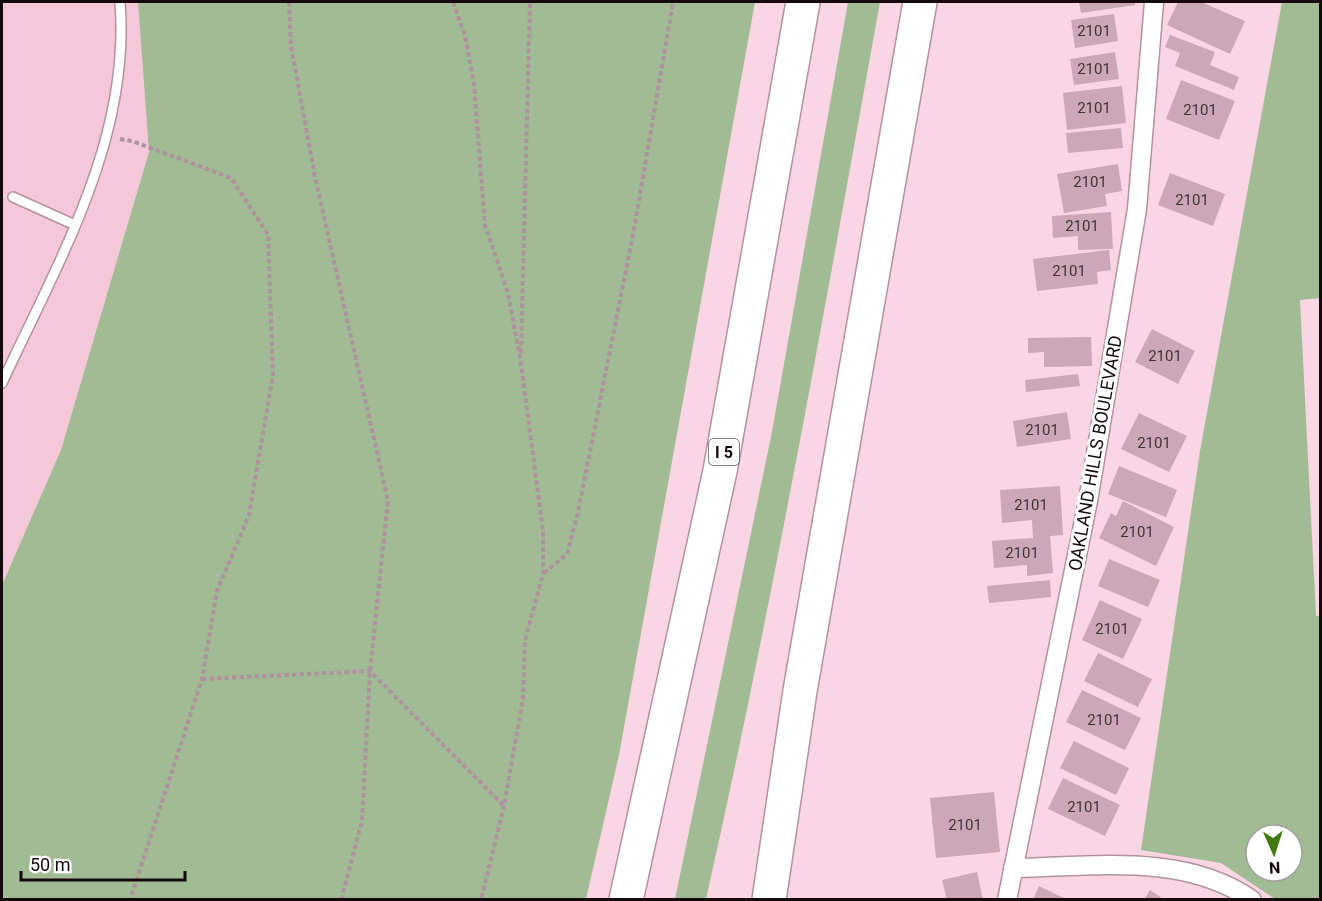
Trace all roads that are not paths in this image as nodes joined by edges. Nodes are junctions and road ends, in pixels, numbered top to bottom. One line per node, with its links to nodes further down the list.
1 (120, 2): 6 (lane)
2 (803, 2): 10 (highway, I 5)
3 (920, 2): 8 (highway)
4 (1154, 2): 9 (street, OAKLAND HILLS BOULEVARD)
5 (13, 197): 6 (lane)
6 (75, 225): 7 (lane)
7 (2, 383)
8 (800, 691): 11 (highway); 12 (highway)
9 (1013, 868): 13 (street, OAKLAND HILLS BOULEVARD); 14 (street)
10 (626, 900)
11 (754, 900)
12 (769, 900)
13 (1007, 900)
14 (1252, 900)

